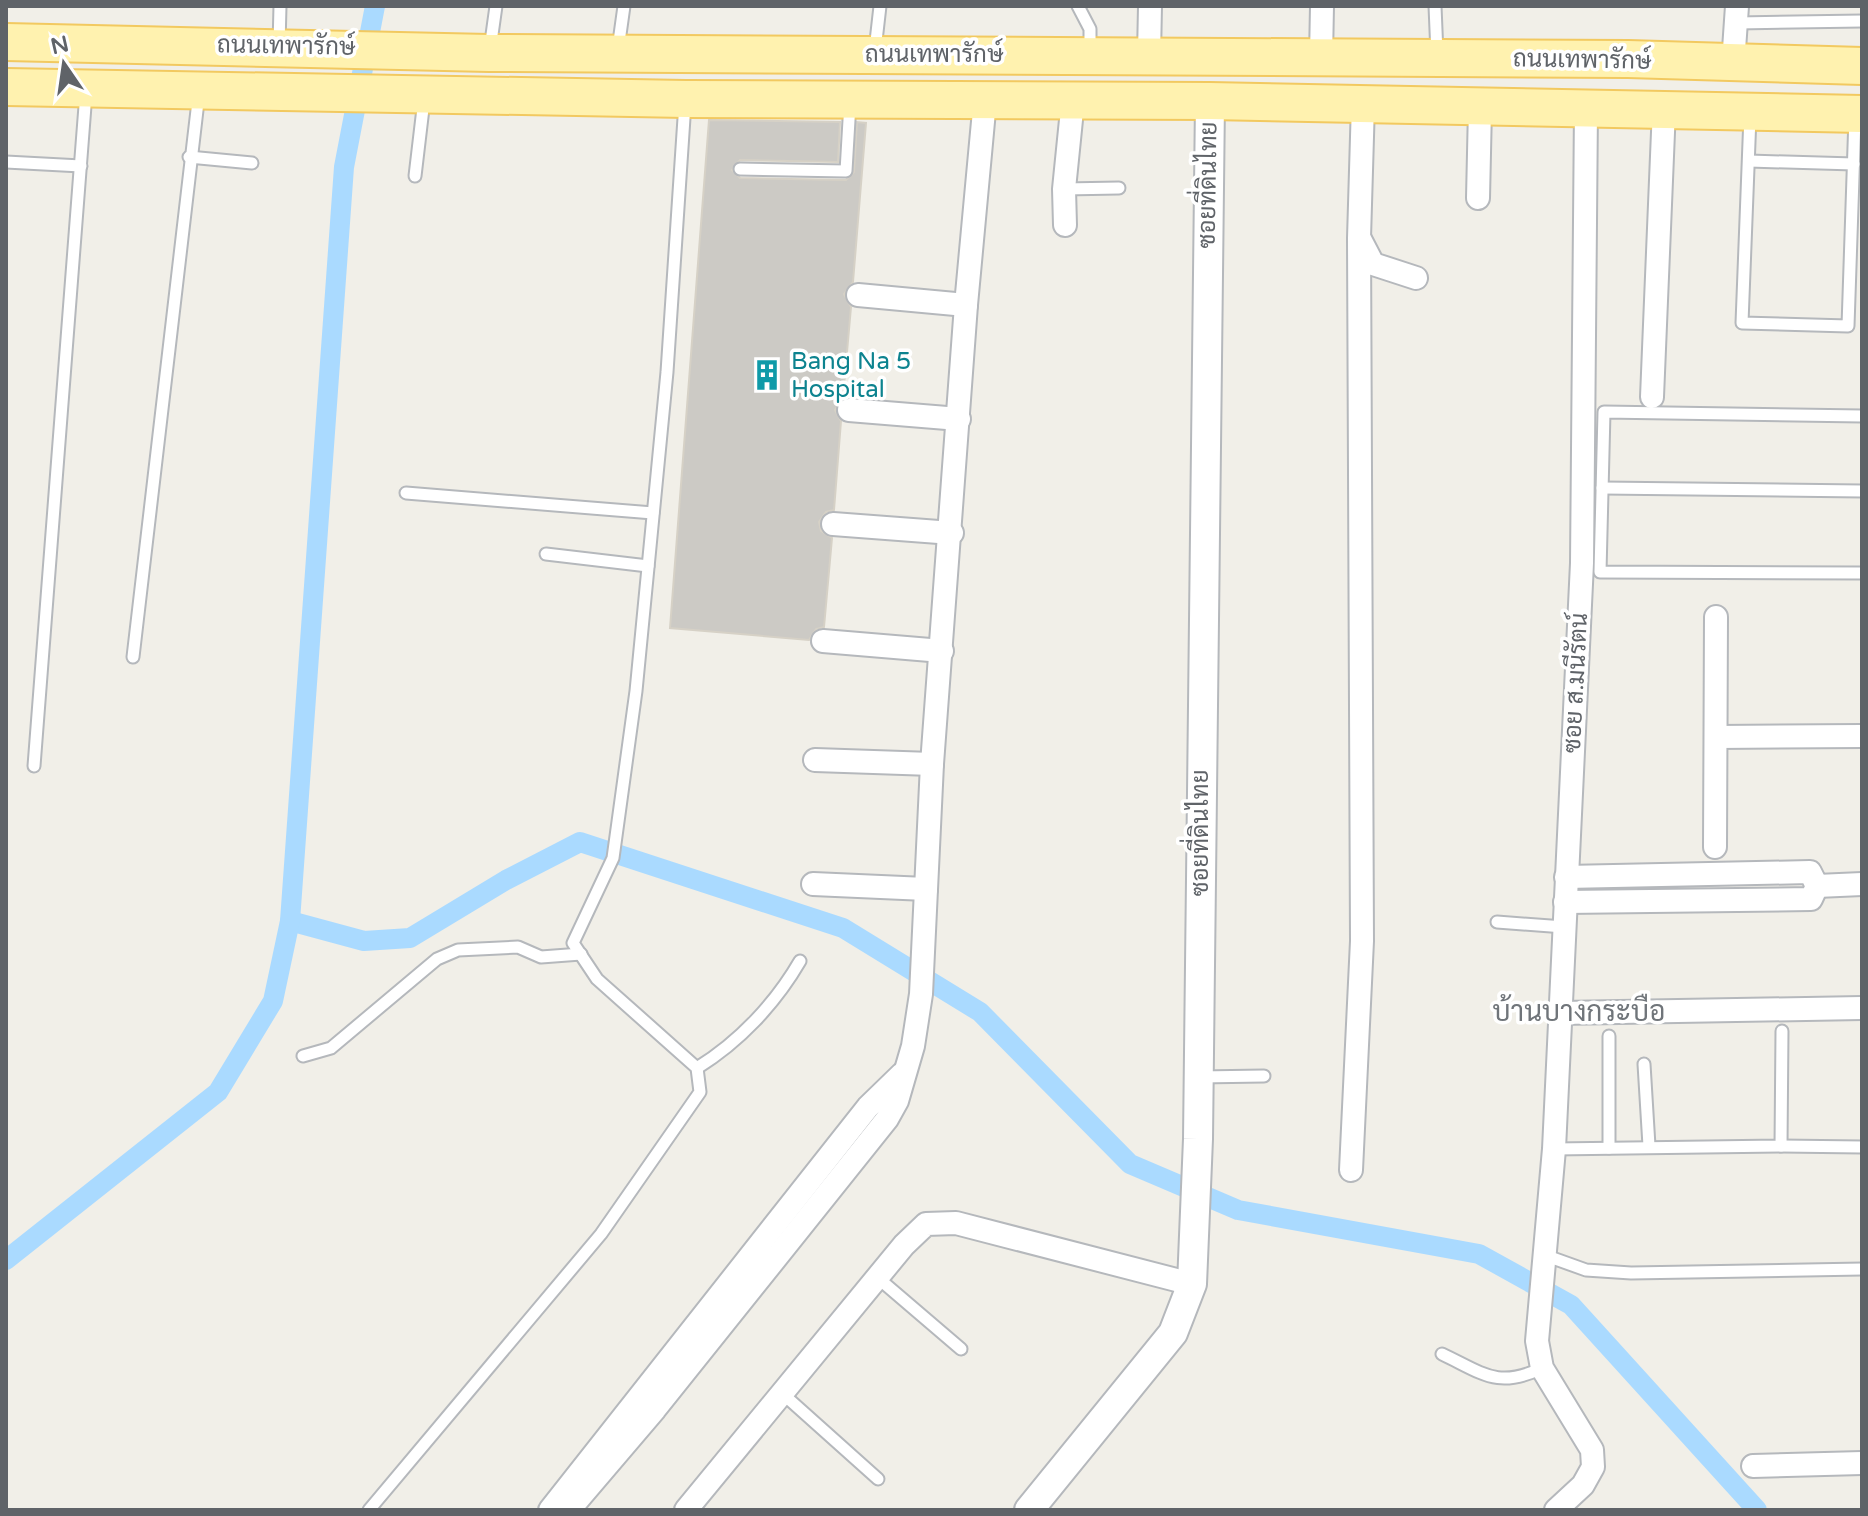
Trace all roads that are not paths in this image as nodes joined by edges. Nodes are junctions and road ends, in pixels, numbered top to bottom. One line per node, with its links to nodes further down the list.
1 (280, 6): 12 (lane)
2 (496, 6): 13 (lane)
3 (624, 6): 14 (lane)
4 (880, 6): 16 (lane)
5 (1078, 6): 15 (lane)
6 (1150, 6): 17 (street)
7 (1322, 6): 18 (street)
8 (1435, 6): 19 (lane)
9 (1737, 15): 10 (lane); 20 (street)
10 (1862, 21)
11 (6, 42): 12 (main road, ถนนเทพารักษ์)
12 (279, 45): 13 (main road, ถนนเทพารักษ์)
13 (489, 53): 14 (main road, ถนนเทพารักษ์)
14 (617, 53): 16 (main road, ถนนเทพารักษ์)
15 (1090, 54): 16 (main road, ถนนเทพารักษ์); 17 (main road, ถนนเทพารักษ์)
16 (874, 55)
17 (1149, 55): 18 (main road, ถนนเทพารักษ์)
18 (1321, 57): 19 (main road, ถนนเทพารักษ์)
19 (1437, 58): 20 (main road, ถนนเทพารักษ์)
20 (1733, 64): 21 (main road, ถนนเทพารักษ์)
21 (1862, 66)
22 (6, 87): 23 (main road, ถนนเทพารักษ์)
23 (87, 88): 24 (main road, ถนนเทพารักษ์); 42 (lane)
24 (199, 91): 25 (main road, ถนนเทพารักษ์); 37 (lane)
25 (425, 96): 26 (main road, ถนนเทพารักษ์); 44 (lane)
26 (686, 99): 27 (main road, ถนนเทพารักษ์); 60 (lane)
27 (851, 99): 28 (main road, ถนนเทพารักษ์); 43 (lane)
28 (985, 100): 29 (main road, ถนนเทพารักษ์); 52 (street)
29 (1073, 100): 30 (main road, ถนนเทพารักษ์); 46 (street)
30 (1210, 101): 31 (main road, ถนนเทพารักษ์); 94 (street, ซอยที่ดินไทย)
31 (1363, 103): 32 (main road, ถนนเทพารักษ์); 49 (street)
32 (1480, 108): 33 (main road, ถนนเทพารักษ์); 47 (street)
33 (1586, 108): 34 (main road, ถนนเทพารักษ์); 76 (street, ซอย ส.มนีรัตน์)
34 (1664, 108): 35 (main road, ถนนเทพารักษ์); 53 (street)
35 (1751, 111): 36 (main road, ถนนเทพารักษ์); 38 (lane)
36 (1859, 114): 41 (lane)
37 (189, 157): 40 (lane); 69 (lane)
38 (1749, 161): 41 (lane); 41 (lane)
39 (6, 162): 42 (lane)
40 (252, 163)
41 (1854, 164)
42 (81, 166): 74 (lane)
43 (740, 169)
44 (415, 176)
45 (1119, 188): 46 (lane)
46 (1064, 189): 48 (street)
47 (1478, 198)
48 (1065, 225)
49 (1359, 238): 50 (street); 100 (street)
50 (1416, 278)
51 (858, 295): 52 (street)
52 (966, 305): 56 (street)
53 (1652, 397)
54 (849, 410): 56 (street)
55 (1862, 416): 57 (lane)
56 (959, 419): 62 (street)
57 (1602, 488): 58 (lane); 65 (lane)
58 (1862, 491)
59 (406, 493): 60 (lane)
60 (653, 513): 64 (lane)
61 (833, 524): 62 (street)
62 (952, 533): 68 (street)
63 (546, 554): 64 (lane)
64 (648, 566): 84 (lane)
65 (1862, 573)
66 (1716, 617): 71 (street)
67 (823, 641): 68 (street)
68 (942, 651): 73 (street)
69 (133, 657)
70 (1862, 736): 71 (street)
71 (1716, 737): 75 (street)
72 (815, 760): 73 (street)
73 (932, 764): 80 (street)
74 (34, 766)
75 (1715, 847)
76 (1566, 877): 79 (street); 81 (street, ซอย ส.มนีรัตน์)
77 (813, 884): 80 (street)
78 (1862, 884): 79 (street)
79 (1817, 886): 81 (street)
80 (926, 889): 101 (street)
81 (1565, 902): 83 (street, ซอย ส.มนีรัตน์)
82 (1497, 922): 83 (lane)
83 (1564, 927): 87 (street, ซอย ส.มนีรัตน์)
84 (581, 954): 90 (lane); 92 (lane)
85 (800, 961): 92 (lane)
86 (1862, 1008): 87 (street)
87 (1561, 1013): 99 (street, ซอย ส.มนีรัตน์)
88 (1782, 1031): 96 (lane)
89 (1609, 1036): 98 (lane)
90 (303, 1056)
91 (1644, 1064): 95 (lane)
92 (697, 1068): 113 (lane)
93 (1264, 1076): 94 (lane)
94 (1199, 1077): 105 (street, ซอยที่ดินไทย)
95 (1649, 1146): 96 (lane); 98 (lane)
96 (1781, 1146): 97 (lane)
97 (1862, 1147)
98 (1609, 1148): 99 (lane)
99 (1554, 1149): 102 (street, ซอย ส.มนีรัตน์)
100 (1351, 1170)
101 (797, 1215): 114 (street); 115 (street)
102 (1547, 1257): 103 (lane); 108 (street, ซอย ส.มนีรัตน์)
103 (1862, 1269)
104 (878, 1278): 105 (street); 106 (lane); 109 (street)
105 (1192, 1284): 117 (street, ซอยที่ดินไทย)
106 (961, 1349)
107 (1442, 1354): 108 (lane)
108 (1542, 1368): 118 (street)
109 (783, 1394): 112 (lane); 116 (street)
110 (1862, 1463): 111 (street)
111 (1753, 1466)
112 (878, 1479)
113 (369, 1510)
114 (550, 1510)
115 (569, 1510)
116 (686, 1510)
117 (1029, 1510)
118 (1556, 1510)

